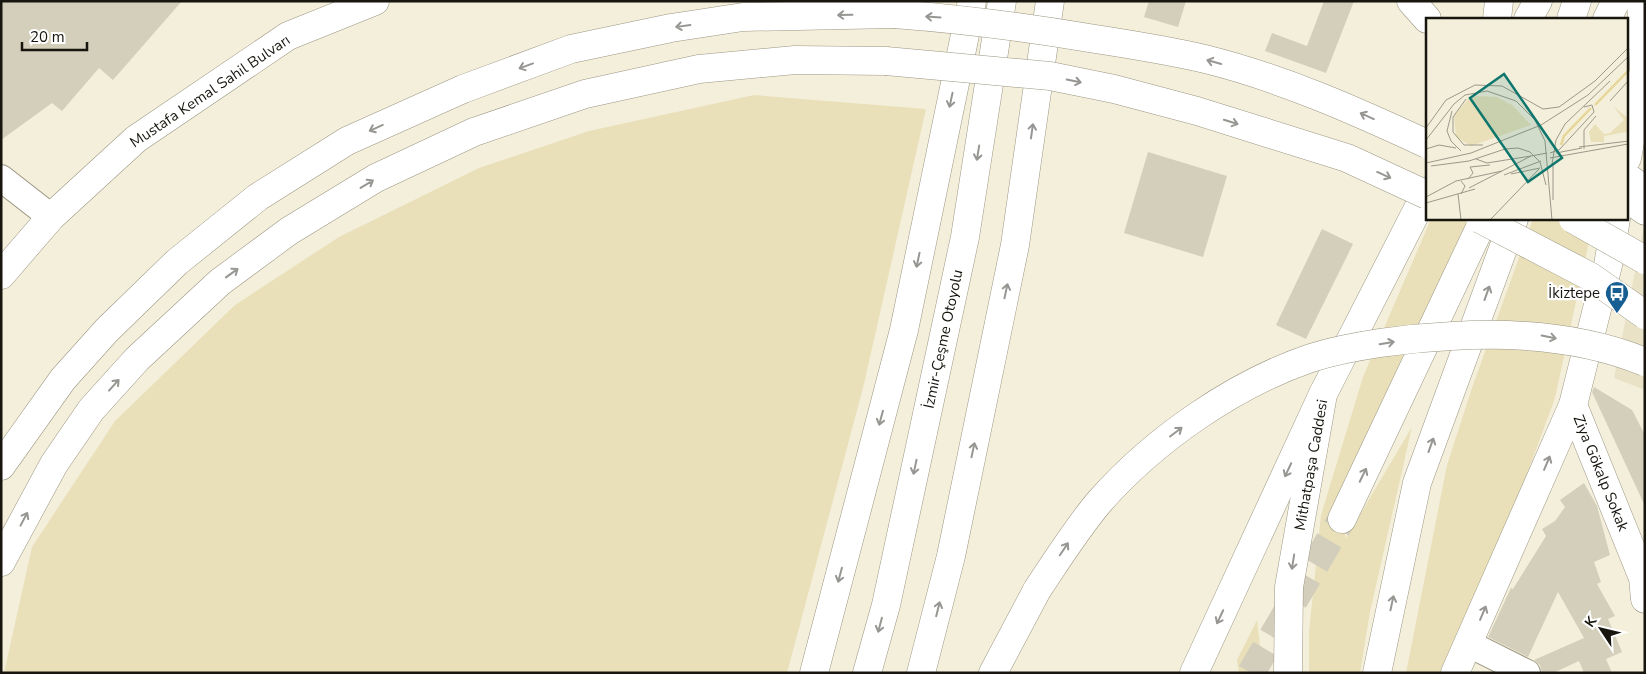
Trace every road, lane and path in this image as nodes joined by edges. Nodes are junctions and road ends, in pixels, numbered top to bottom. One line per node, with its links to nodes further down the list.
1 (375, 1): 26 (main road, Mustafa Kemal Sahil Bulvarı)
2 (972, 1): 44 (main road, one-way to 44)
3 (1002, 1): 45 (main road, İzmir-Çeşme Otoyolu, one-way to 45)
4 (1050, 1): 46 (main road, one-way to 4)
5 (1411, 1): 11 (main road)
6 (1499, 1): 12 (main road)
7 (1518, 1): 13 (main road)
8 (1538, 1): 14 (main road)
9 (1616, 1): 15 (main road)
10 (1641, 1): 16 (main road)
11 (1426, 18)
12 (1497, 18)
13 (1510, 18)
14 (1529, 18)
15 (1608, 18)
16 (1644, 70): 18 (main road)
17 (1426, 144): 38 (main road, one-way to 38, bridge)
18 (1628, 153)
19 (1, 178): 26 (street)
20 (1628, 178): 21 (main road)
21 (1645, 190)
22 (1426, 192): 36 (main road, Mithatpaşa Caddesi)
23 (1426, 195): 40 (main road, one-way to 23, bridge)
24 (1628, 199): 25 (main road)
25 (1645, 211)
26 (51, 217): 33 (main road, Mustafa Kemal Sahil Bulvarı)
27 (1482, 220): 34 (main road, bridge)
28 (1484, 220): 39 (main road, one-way to 28)
29 (1514, 220): 43 (main road, one-way to 29)
30 (1575, 220): 32 (main road, bridge)
31 (1616, 220): 37 (main road)
32 (1645, 260)
33 (1, 275)
34 (1645, 315)
35 (1645, 362): 47 (main road, one-way to 35, bridge)
36 (1323, 394): 48 (main road, one-way to 48); 49 (main road, Mithatpaşa Caddesi, one-way to 49)
37 (1573, 405): 41 (main road, Ziya Gökalp Sokak); 42 (main road, one-way to 37)
38 (1, 466)
39 (1342, 519)
40 (1, 562)
41 (1644, 584)
42 (1469, 644): 50 (main road); 51 (street)
43 (1380, 665)
44 (814, 673)
45 (867, 673)
46 (921, 673)
47 (993, 673)
48 (1194, 673)
49 (1288, 673)
50 (1455, 673)
51 (1528, 673)

